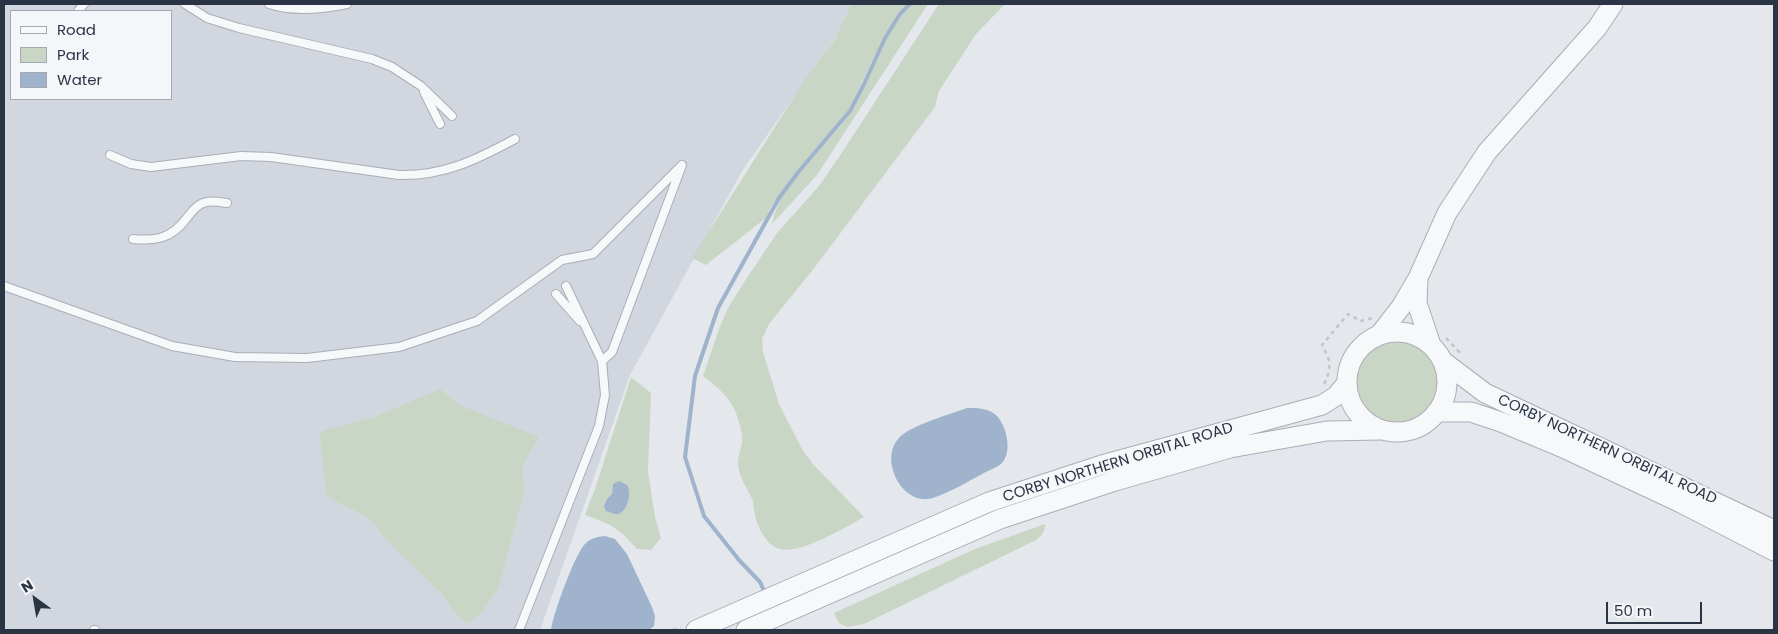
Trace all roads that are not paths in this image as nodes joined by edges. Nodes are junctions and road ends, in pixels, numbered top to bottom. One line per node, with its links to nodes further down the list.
1 (184, 4): 5 (lane)
2 (269, 4): 3 (lane)
3 (347, 4)
4 (1613, 4): 12 (street)
5 (421, 86): 6 (lane); 7 (lane)
6 (452, 116)
7 (440, 124)
8 (515, 139): 9 (lane)
9 (110, 155)
10 (227, 203): 11 (lane)
11 (133, 239)
12 (1418, 278): 17 (street); 18 (street)
13 (4, 286): 19 (lane)
14 (566, 286): 16 (lane)
15 (556, 294): 16 (lane)
16 (586, 328): 19 (lane)
17 (1380, 334): 18 (street); 21 (street)
18 (1437, 339): 20 (street)
19 (602, 361): 26 (lane)
20 (1444, 362): 22 (street); 24 (street, CORBY NORTHERN ORBITAL ROAD)
21 (1346, 384): 23 (street); 27 (street, CORBY NORTHERN ORBITAL ROAD)
22 (1437, 412): 23 (street); 25 (street, CORBY NORTHERN ORBITAL ROAD)
23 (1381, 430): 28 (street, CORBY NORTHERN ORBITAL ROAD)
24 (1774, 530)
25 (1774, 551)
26 (519, 630)
27 (696, 630)
28 (746, 630)

